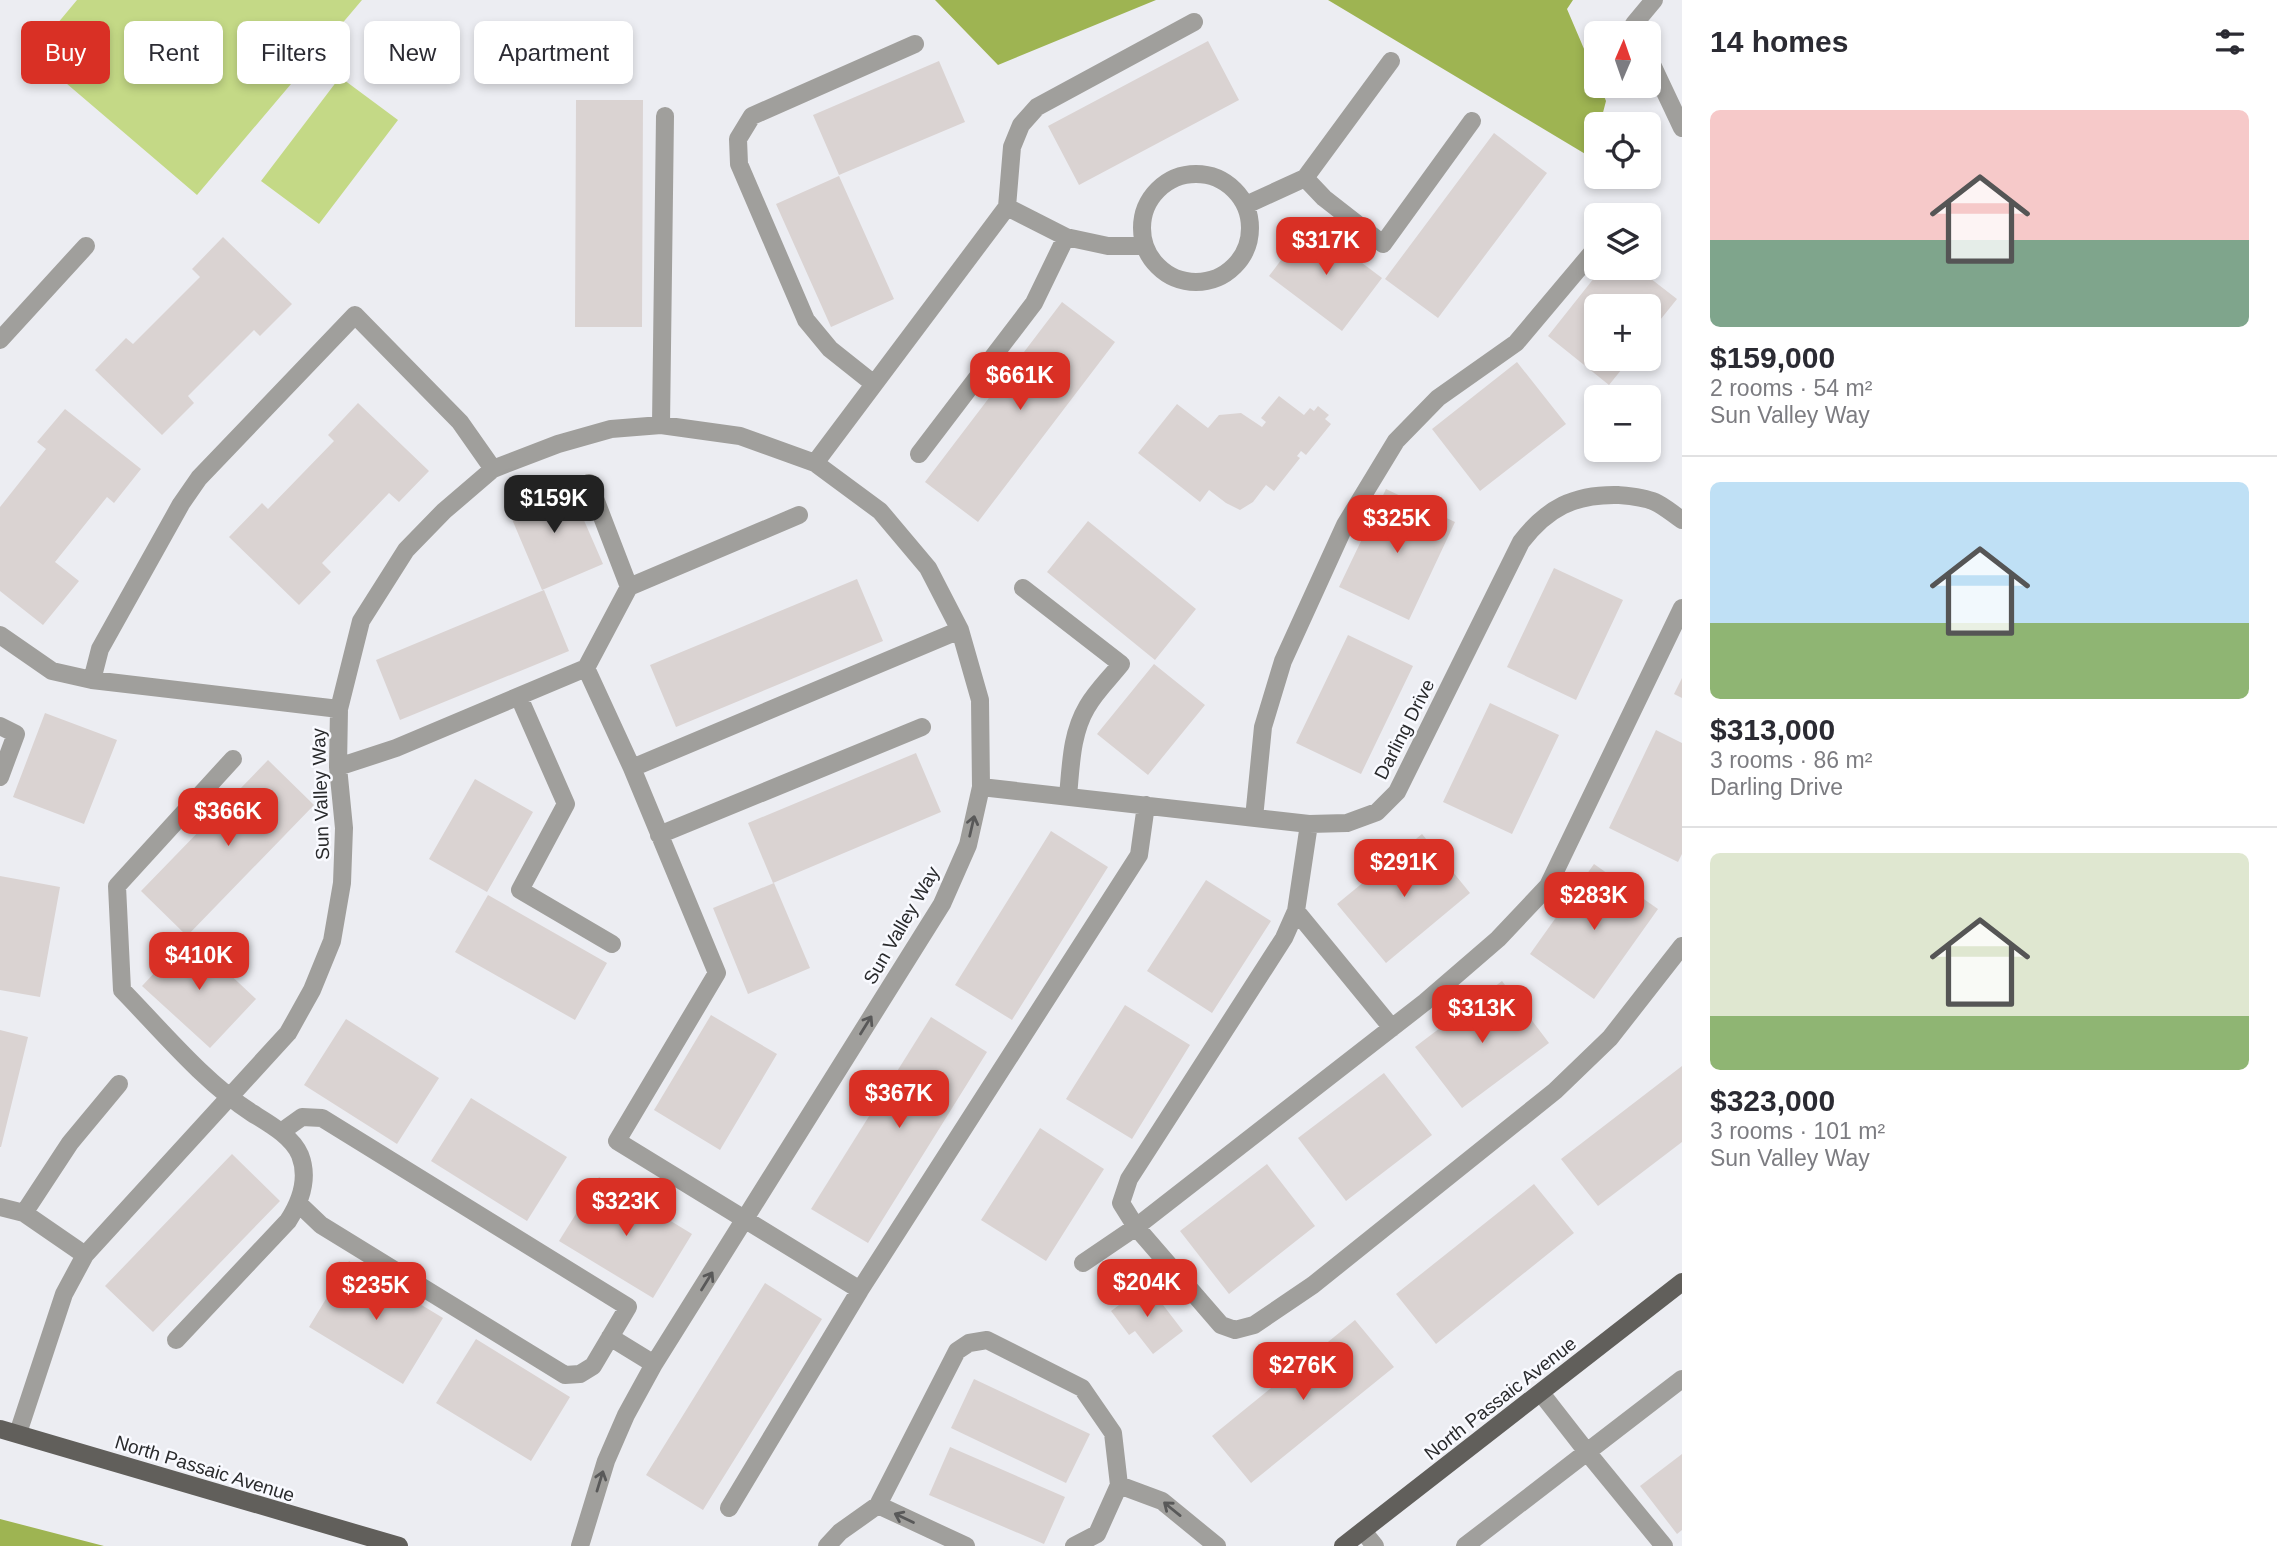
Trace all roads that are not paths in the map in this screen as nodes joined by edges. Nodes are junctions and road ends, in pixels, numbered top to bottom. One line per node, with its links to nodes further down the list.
1 (1654, 0): 2 (street)
2 (1636, 21)
3 (1194, 22): 12 (street)
4 (915, 44): 18 (street)
5 (1391, 61): 10 (street)
6 (1661, 84): 9 (street)
7 (665, 116): 19 (street)
8 (1472, 121): 10 (street)
9 (1682, 128)
10 (1305, 178): 11 (street)
11 (1246, 205): 15 (street); 15 (street)
12 (1007, 207): 13 (street); 18 (street)
13 (1066, 237): 15 (street); 20 (street)
14 (86, 246): 17 (street)
15 (1144, 246)
16 (1584, 262): 44 (street)
17 (0, 340)
18 (874, 384): 21 (street)
19 (661, 425): 21 (street, Sun Valley Way); 22 (street, Sun Valley Way)
20 (919, 454)
21 (815, 463): 29 (street, Sun Valley Way)
22 (493, 469): 32 (street); 34 (street, Sun Valley Way)
23 (589, 483): 26 (street)
24 (799, 515): 26 (street)
25 (1682, 520): 45 (street, Darling Drive)
26 (629, 587): 31 (street)
27 (1023, 588): 42 (street)
28 (1682, 608): 50 (street)
29 (960, 630): 39 (street); 41 (street, Sun Valley Way)
30 (4, 644): 32 (street)
31 (586, 668): 33 (street); 39 (street)
32 (92, 680): 34 (street)
33 (519, 697): 38 (street); 48 (street)
34 (338, 709): 38 (street, Sun Valley Way)
35 (0, 726): 40 (street)
36 (922, 727): 46 (street)
37 (233, 759): 52 (street)
38 (338, 767): 52 (street, Sun Valley Way)
39 (632, 768): 46 (street)
40 (0, 777)
41 (981, 787): 42 (street, Darling Drive); 57 (street, Sun Valley Way, one-way to 41)
42 (1068, 796): 43 (street, Darling Drive)
43 (1146, 805): 44 (street, Darling Drive); 62 (street)
44 (1254, 817): 45 (street, Darling Drive)
45 (1309, 824): 47 (street)
46 (659, 835): 57 (street)
47 (1296, 911): 50 (street); 58 (street)
48 (612, 944)
49 (1682, 946): 58 (street)
50 (1392, 1028): 58 (street)
51 (120, 1084): 56 (street)
52 (229, 1098): 53 (street); 59 (street, Sun Valley Way)
53 (281, 1132): 54 (street); 63 (street)
54 (299, 1204): 63 (street); 64 (street)
55 (0, 1207): 56 (street)
56 (24, 1213): 59 (street)
57 (745, 1219): 62 (street); 65 (street, Sun Valley Way, one-way to 57)
58 (1136, 1227): 60 (street)
59 (85, 1255): 69 (street, Sun Valley Way)
60 (1083, 1263)
61 (1682, 1282): 67 (main road, North Passaic Avenue)
62 (860, 1290): 73 (street)
63 (610, 1337): 65 (street)
64 (176, 1340)
65 (654, 1364): 76 (street, Sun Valley Way, one-way to 65)
66 (1682, 1379): 70 (street)
67 (1541, 1393): 70 (street); 74 (main road, North Passaic Avenue)
68 (0, 1429): 69 (main road, North Passaic Avenue)
69 (18, 1433): 75 (main road, North Passaic Avenue)
70 (1587, 1452): 83 (street); 84 (street)
71 (1119, 1485): 72 (street); 79 (street); 80 (street, one-way to 71)
72 (878, 1505): 77 (street); 78 (street, one-way to 72)
73 (729, 1508)
74 (1363, 1531): 81 (main road, North Passaic Avenue); 82 (street)
75 (398, 1546)
76 (580, 1546)
77 (827, 1546)
78 (966, 1546)
79 (1074, 1546)
80 (1217, 1546)
81 (1343, 1546)
82 (1376, 1546)
83 (1465, 1546)
84 (1664, 1546)

